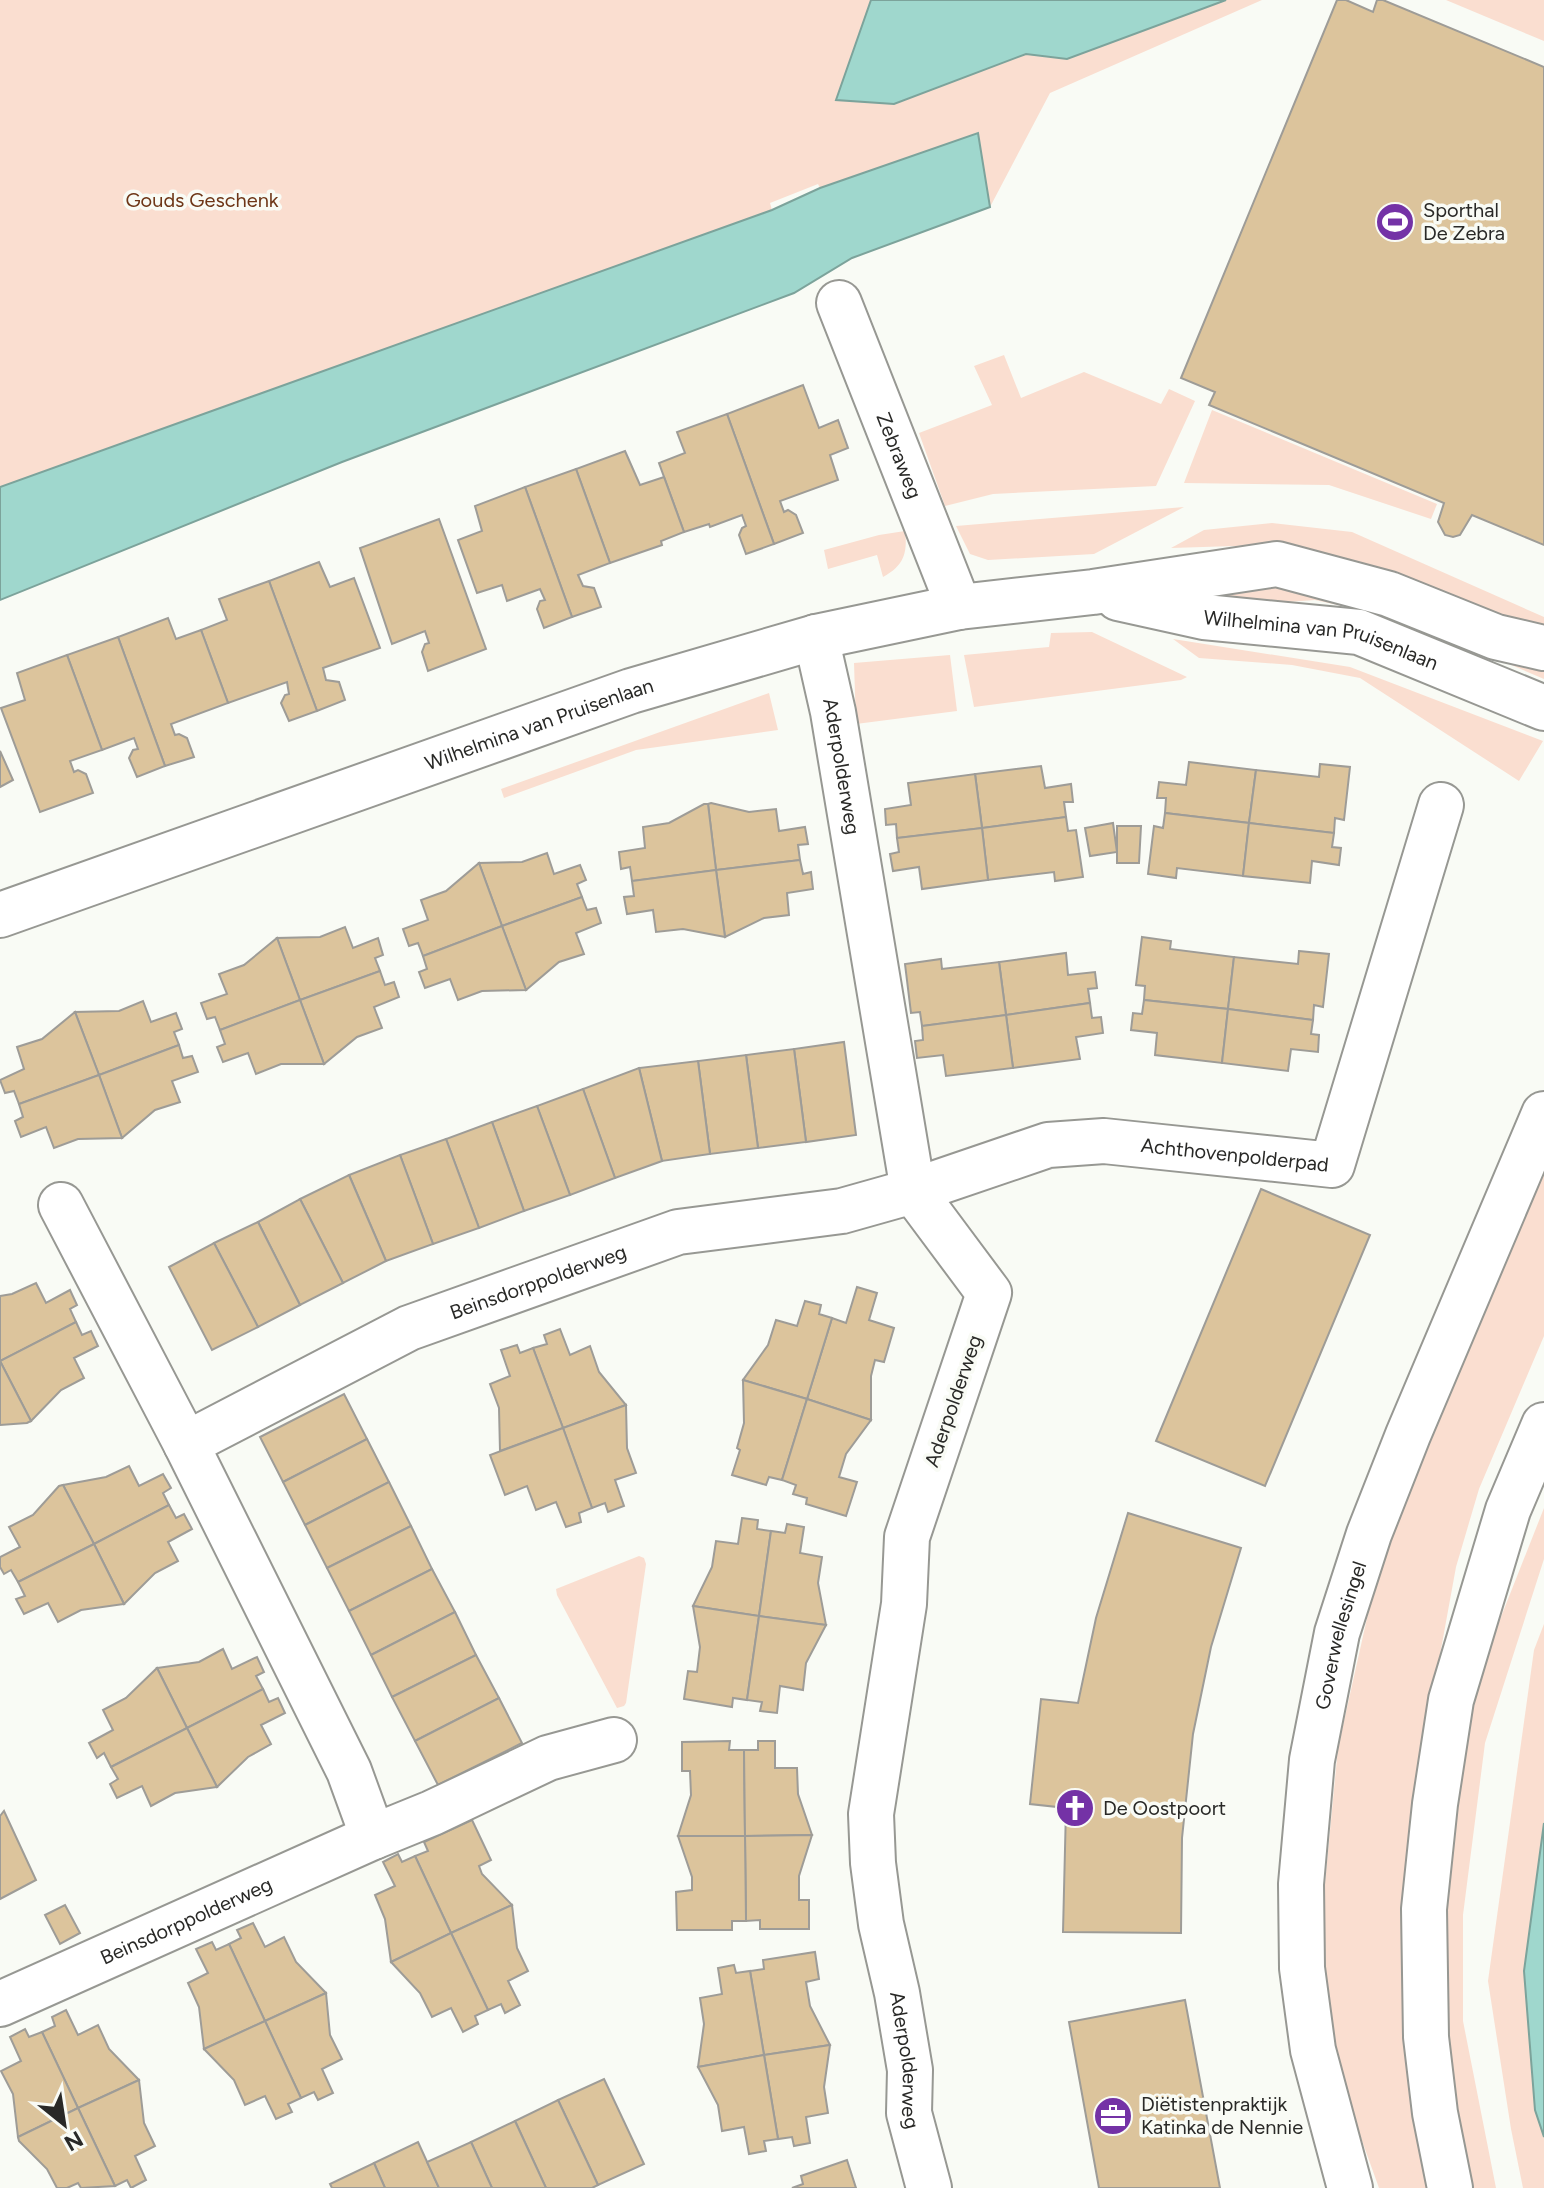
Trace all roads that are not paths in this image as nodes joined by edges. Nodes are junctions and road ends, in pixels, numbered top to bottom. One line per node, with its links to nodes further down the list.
1 (839, 303): 3 (street, Zebraweg)
2 (1093, 592): 3 (street, Wilhelmina van Pruisenlaan); 5 (street, Wilhelmina van Pruisenlaan); 6 (street, Wilhelmina van Pruisenlaan)
3 (959, 607): 4 (street, Wilhelmina van Pruisenlaan)
4 (816, 637): 8 (street, Wilhelmina van Pruisenlaan); 10 (street, Aderpolderweg)
5 (1544, 648)
6 (1544, 708)
7 (1441, 805): 10 (street, Achthovenpolderpad)
8 (0, 915)
9 (1544, 1114): 18 (street, Goverwellesingel)
10 (913, 1191): 13 (street, Beinsdorppolderweg); 17 (street, Aderpolderweg)
11 (61, 1205): 13 (street)
12 (1544, 1425): 19 (street)
13 (186, 1444): 15 (street)
14 (614, 1740): 15 (street, Beinsdorppolderweg)
15 (373, 1837): 16 (street, Beinsdorppolderweg)
16 (0, 2004)
17 (929, 2188)
18 (1350, 2188)
19 (1450, 2188)

